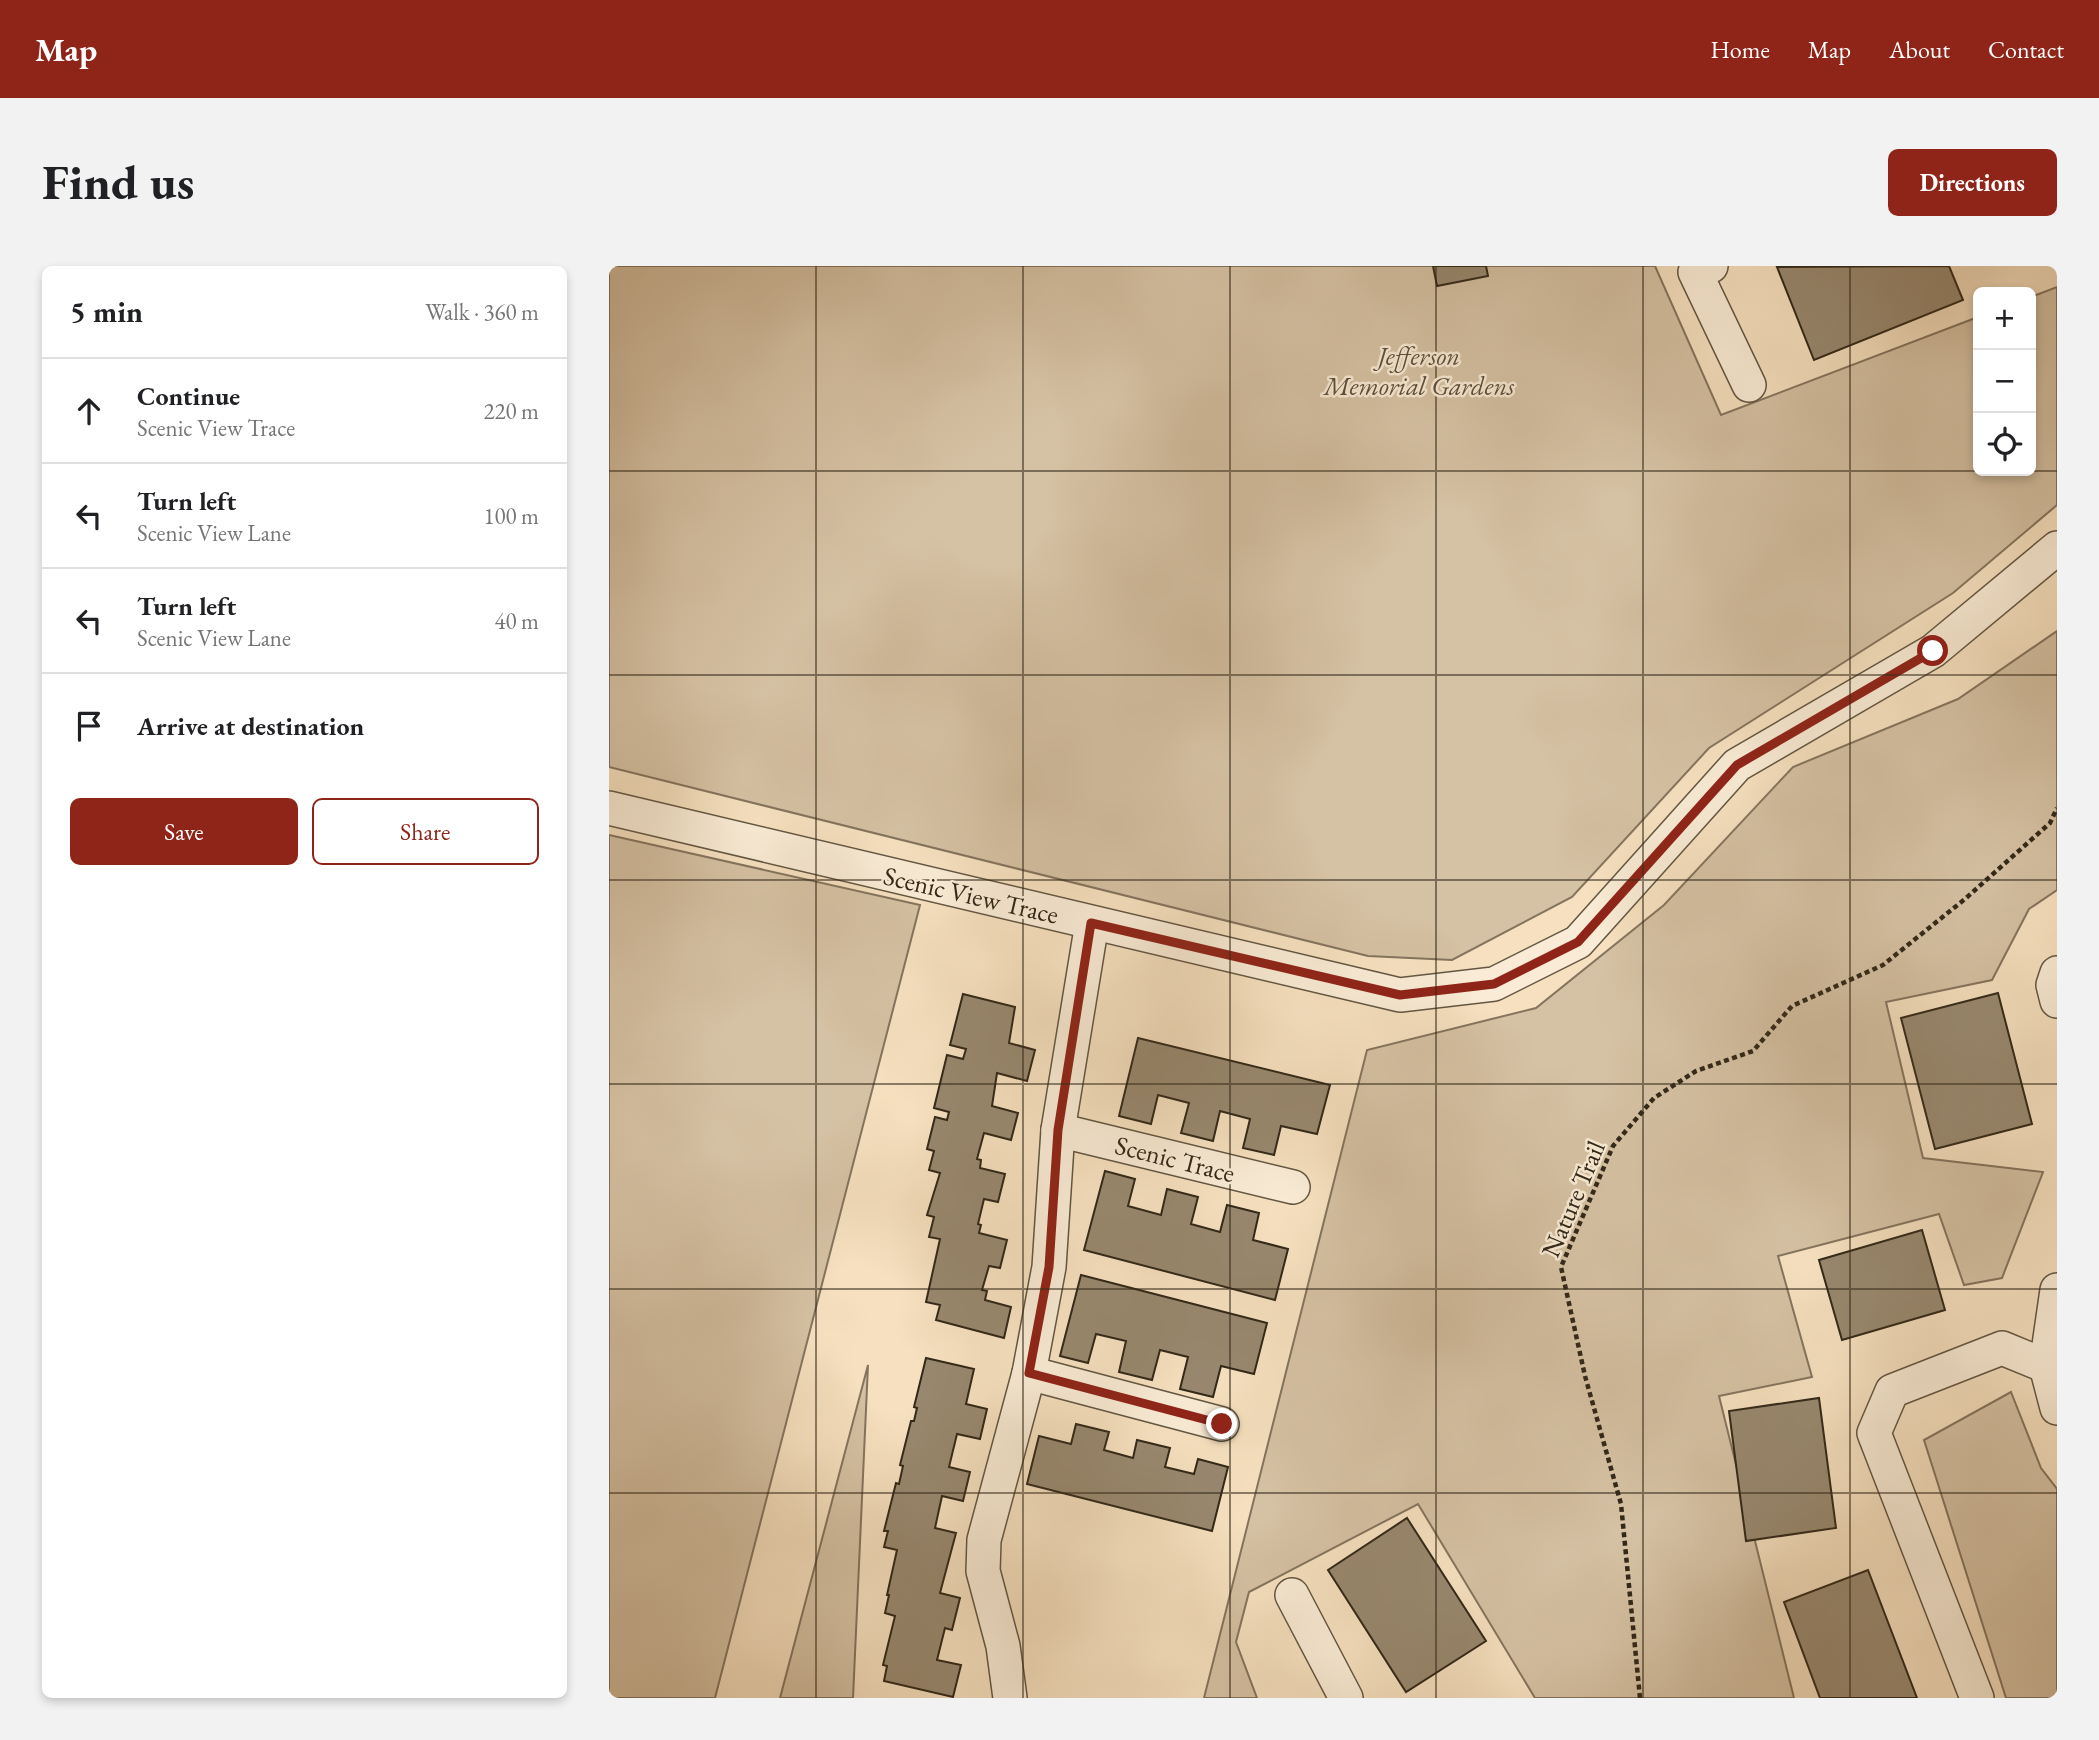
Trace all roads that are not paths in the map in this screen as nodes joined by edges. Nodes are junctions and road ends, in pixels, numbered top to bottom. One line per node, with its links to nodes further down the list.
1 (1711, 266): 2 (street)
2 (1749, 385)
3 (2057, 548): 5 (street, Scenic View Trace)
4 (609, 808): 5 (street, Scenic View Trace)
5 (1091, 923): 8 (street)
6 (2057, 973): 7 (street)
7 (2057, 1001)
8 (1058, 1130): 9 (street, Scenic Trace); 12 (street)
9 (1293, 1187)
10 (2057, 1290): 11 (street)
11 (2046, 1366): 13 (street); 18 (street)
12 (1029, 1373): 14 (street); 16 (street)
13 (2057, 1408)
14 (1222, 1424)
15 (1292, 1595): 17 (street)
16 (1010, 1698)
17 (1346, 1698)
18 (1977, 1698)

